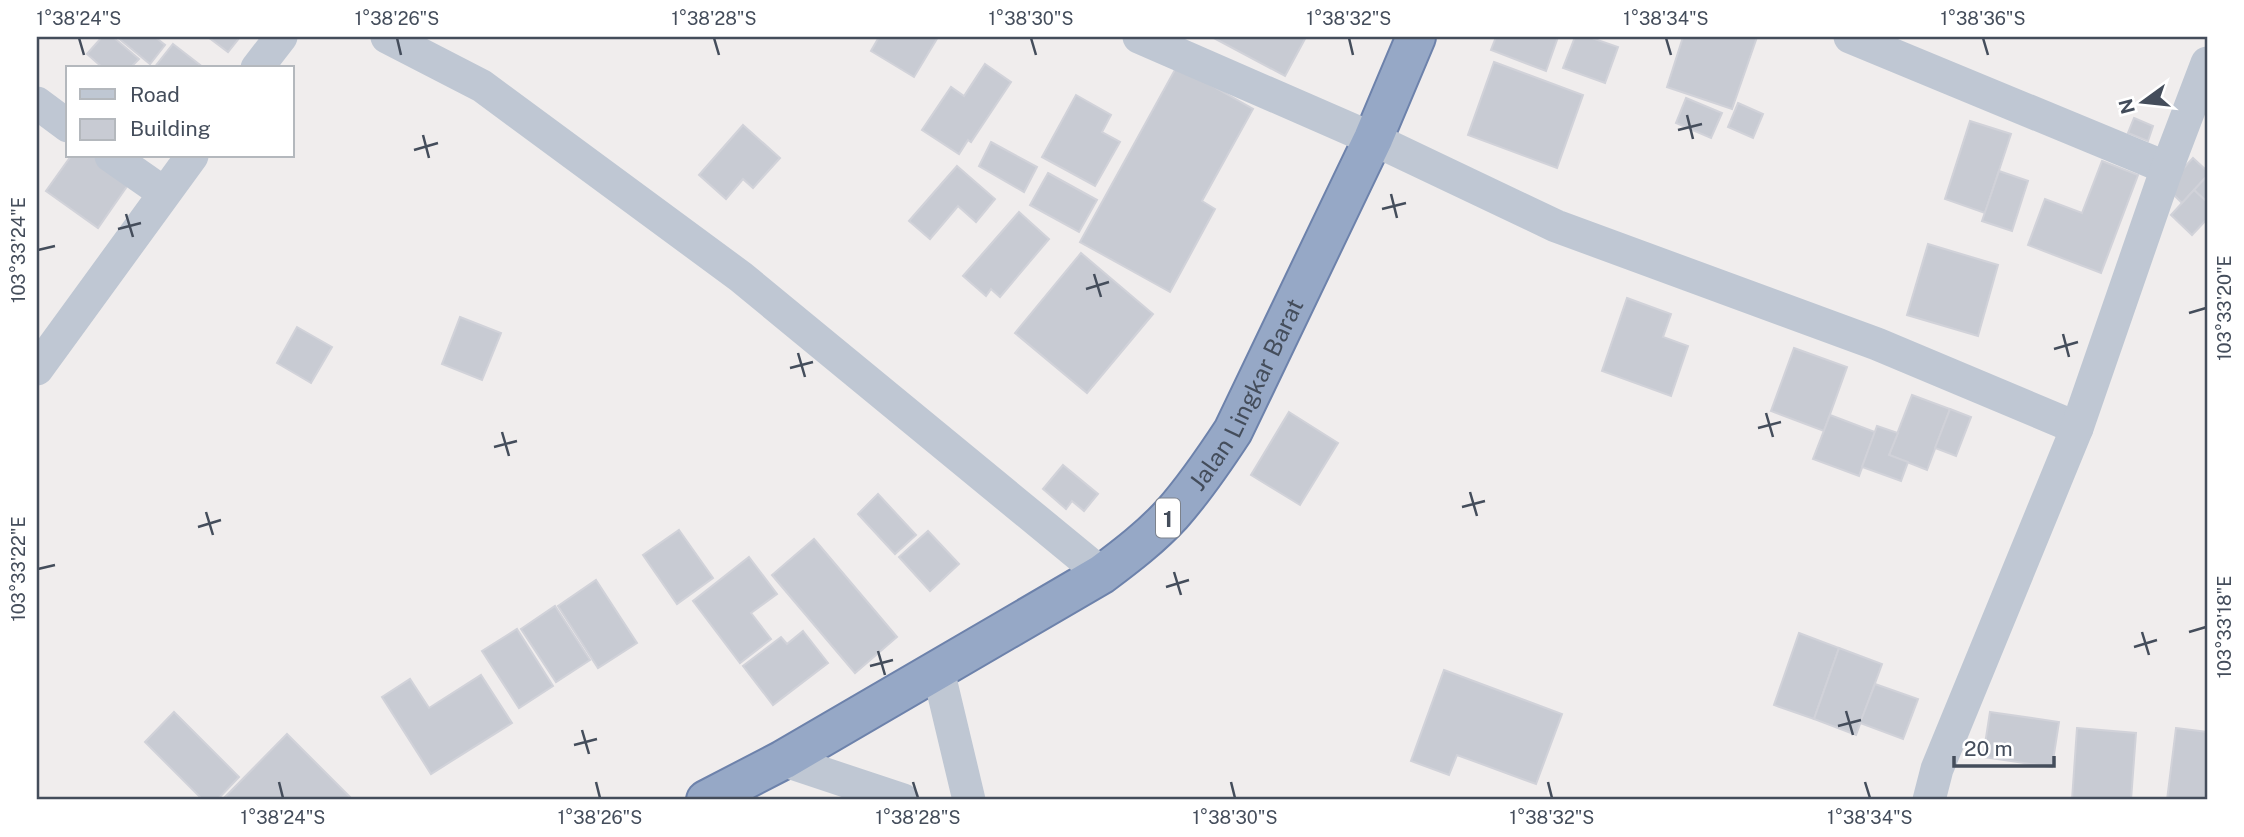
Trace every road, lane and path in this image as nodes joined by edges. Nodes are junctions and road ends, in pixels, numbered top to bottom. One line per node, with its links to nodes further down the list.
1 (281, 37): 6 (street)
2 (387, 37): 17 (street)
3 (1139, 37): 10 (street)
4 (1416, 37): 10 (highway, Jalan Lingkar Barat / 1)
5 (1850, 37): 13 (street)
6 (259, 66)
7 (2207, 66): 13 (street)
8 (37, 103): 9 (street)
9 (66, 125)
10 (1373, 139): 16 (street); 17 (highway, Jalan Lingkar Barat / 1)
11 (114, 158): 14 (street)
12 (190, 158): 14 (street)
13 (2166, 168): 16 (street)
14 (164, 193): 15 (street)
15 (37, 369)
16 (2077, 428): 23 (street)
17 (1102, 574): 18 (highway, Jalan Lingkar Barat / 1)
18 (937, 670): 19 (highway, Jalan Lingkar Barat / 1); 22 (street)
19 (783, 760): 20 (highway, Jalan Lingkar Barat / 1); 21 (street)
20 (706, 800)
21 (903, 800)
22 (969, 800)
23 (1929, 800)

